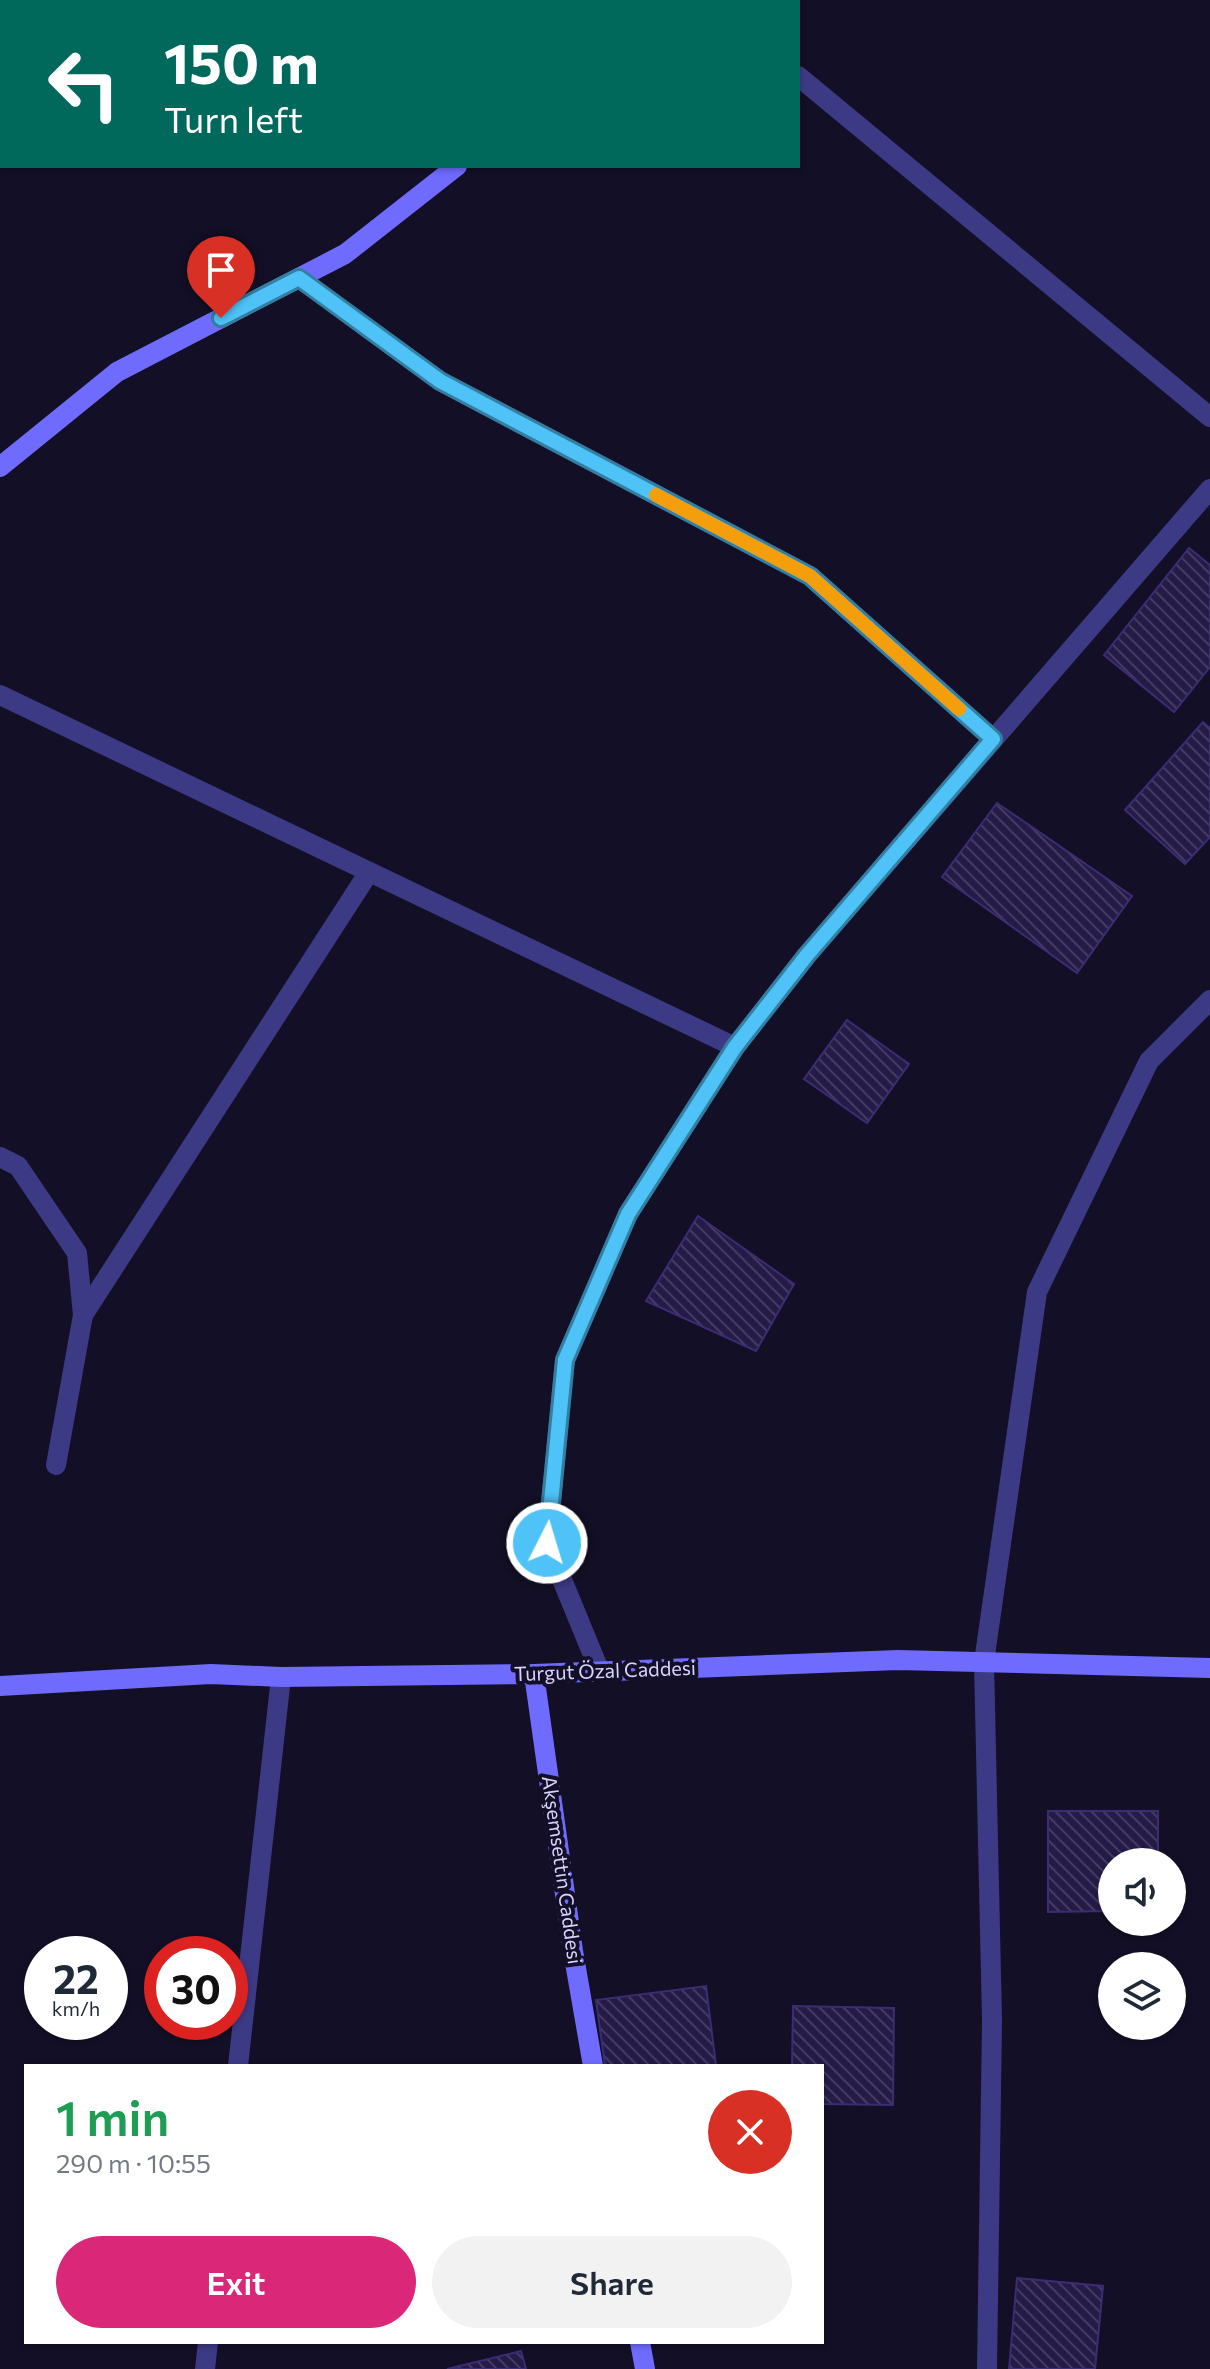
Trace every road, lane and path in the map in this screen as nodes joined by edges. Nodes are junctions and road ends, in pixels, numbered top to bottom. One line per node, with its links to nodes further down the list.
1 (800, 78): 4 (street)
2 (454, 168): 3 (street)
3 (299, 278): 5 (street); 8 (street)
4 (1210, 417)
5 (0, 467)
6 (1210, 489): 8 (street)
7 (0, 695): 9 (street)
8 (993, 739): 11 (street)
9 (369, 872): 11 (street); 13 (street)
10 (1210, 1000): 15 (street)
11 (735, 1047): 17 (street)
12 (0, 1157): 13 (street)
13 (83, 1315): 14 (street)
14 (56, 1465)
15 (984, 1662): 16 (street, Turgut Özal Caddesi); 17 (street, Turgut Özal Caddesi); 27 (street)
16 (1210, 1668)
17 (600, 1672): 18 (street, Turgut Özal Caddesi)
18 (534, 1674): 19 (street, Turgut Özal Caddesi); 22 (street, Akşemsettin Caddesi)
19 (281, 1677): 20 (street, Turgut Özal Caddesi); 21 (street)
20 (0, 1686)
21 (238, 2064)
22 (593, 2064)
23 (208, 2344): 25 (street)
24 (640, 2344): 26 (street)
25 (205, 2369)
26 (645, 2369)
27 (987, 2369)

